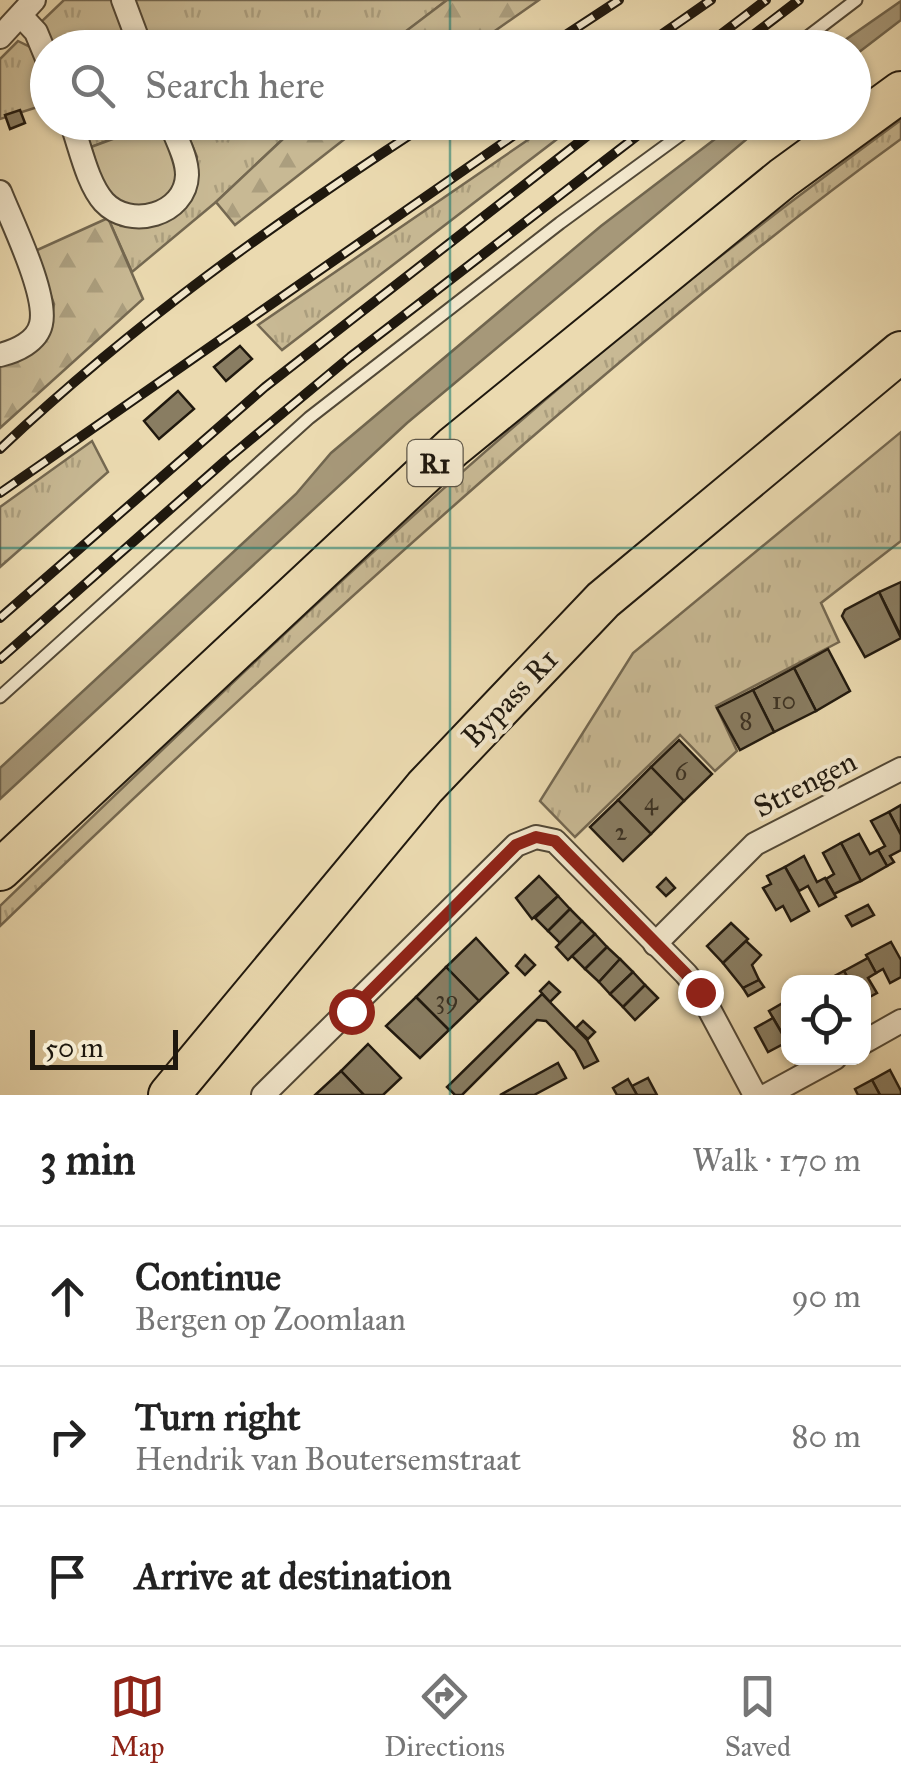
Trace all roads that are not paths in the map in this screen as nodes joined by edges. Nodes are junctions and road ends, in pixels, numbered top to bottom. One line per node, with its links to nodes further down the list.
1 (123, 0): 4 (street)
2 (856, 0): 5 (lane)
3 (28, 8): 6 (street)
4 (134, 30)
5 (817, 30)
6 (0, 37)
7 (901, 92): 8 (highway, R1)
8 (871, 114)
9 (78, 140): 10 (street)
10 (177, 140)
11 (673, 140): 16 (lane)
12 (836, 140): 18 (highway, R1)
13 (0, 192): 15 (street)
14 (901, 352): 23 (highway, Bypass R1)
15 (0, 355)
16 (0, 697)
17 (901, 769): 19 (street, Strengen)
18 (0, 870)
19 (656, 944): 24 (street); 25 (street)
20 (901, 1021): 21 (street)
21 (871, 1038)
22 (822, 1065): 26 (street)
23 (170, 1095)
24 (263, 1095)
25 (755, 1095)
26 (766, 1095)

